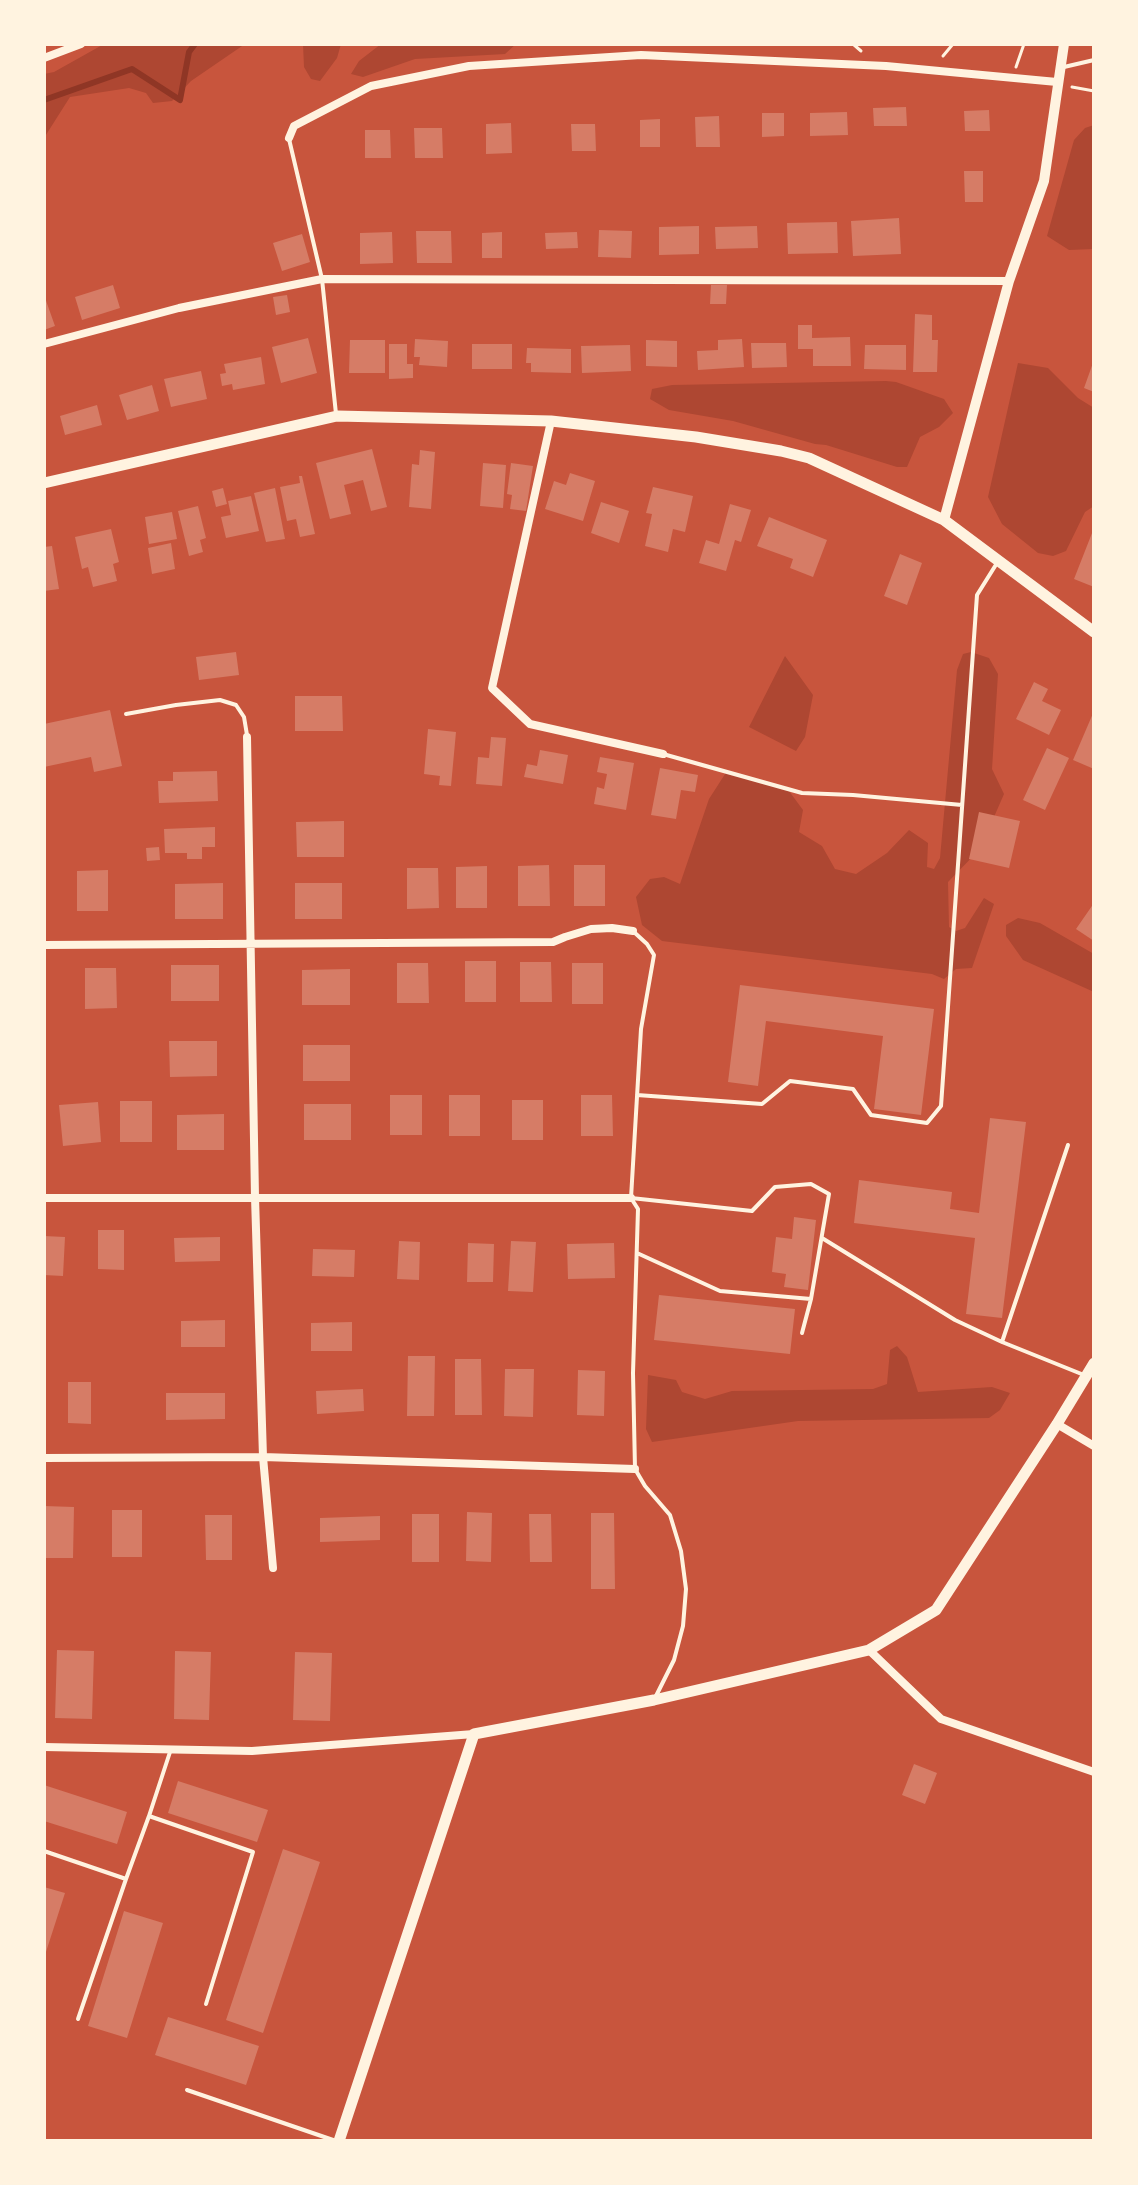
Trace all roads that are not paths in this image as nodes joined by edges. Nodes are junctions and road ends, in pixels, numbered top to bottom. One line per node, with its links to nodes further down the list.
1 (81, 44): 3 (street)
2 (1064, 44): 5 (street)
3 (44, 58)
4 (1094, 60): 5 (lane)
5 (1061, 68): 6 (street)
6 (1057, 85): 7 (street); 9 (street)
7 (289, 138): 8 (lane)
8 (322, 279): 9 (street); 10 (street); 11 (lane)
9 (1009, 281): 14 (street)
10 (44, 344)
11 (337, 416): 12 (main road); 13 (main road)
12 (551, 421): 14 (main road); 19 (street)
13 (44, 483)
14 (944, 520): 15 (main road)
15 (999, 561): 16 (main road); 20 (lane)
16 (1094, 632)
17 (126, 714): 18 (lane)
18 (247, 737): 22 (street)
19 (663, 754): 20 (lane)
20 (962, 805): 24 (lane)
21 (633, 931): 22 (street); 24 (lane)
22 (251, 942): 23 (street); 26 (street)
23 (44, 945)
24 (637, 1095): 28 (lane)
25 (1068, 1145): 33 (lane)
26 (255, 1197): 27 (street); 28 (street); 38 (street)
27 (44, 1198)
28 (631, 1198): 29 (lane); 30 (lane)
29 (822, 1238): 31 (lane); 33 (lane)
30 (637, 1253): 31 (lane); 40 (lane)
31 (811, 1299): 32 (lane)
32 (802, 1333)
33 (1002, 1342): 35 (lane)
34 (1094, 1363): 35 (main road)
35 (1086, 1376): 36 (main road)
36 (1057, 1424): 37 (street); 42 (main road)
37 (1094, 1446)
38 (263, 1457): 39 (street); 40 (street); 41 (street)
39 (44, 1458)
40 (635, 1469): 43 (lane)
41 (273, 1568)
42 (869, 1650): 43 (main road); 47 (street)
43 (654, 1700): 44 (main road)
44 (474, 1734): 46 (street); 54 (main road)
45 (44, 1747): 46 (street)
46 (171, 1749): 48 (lane)
47 (1094, 1772)
48 (149, 1816): 50 (lane); 51 (lane)
49 (44, 1851): 50 (lane)
50 (126, 1879): 52 (lane)
51 (206, 2004)
52 (78, 2019)
53 (187, 2090): 54 (lane)
54 (338, 2141)

